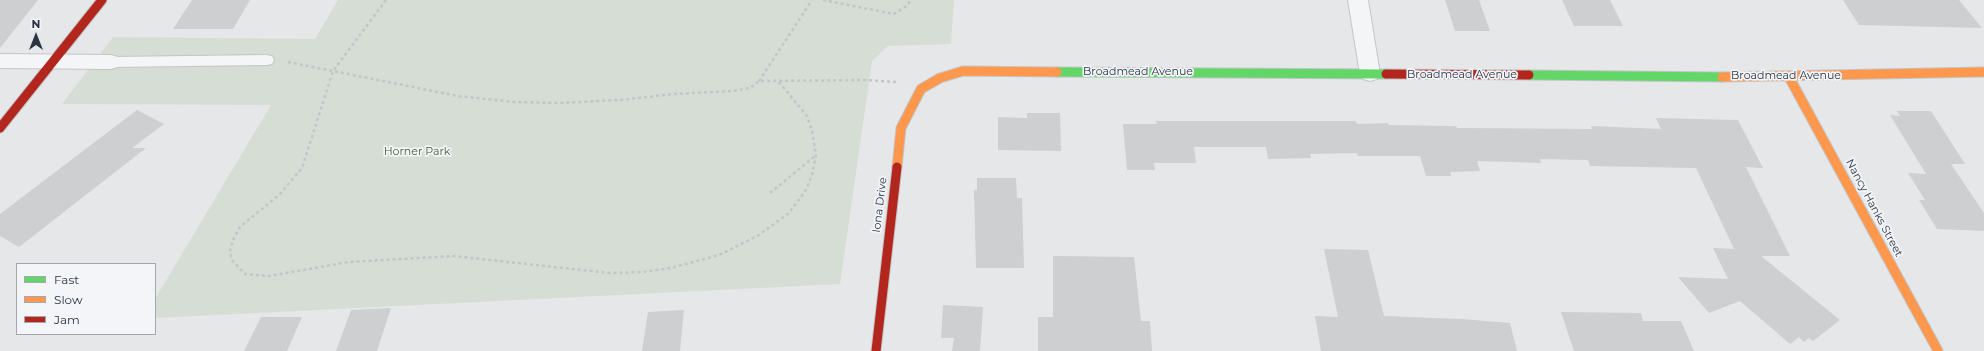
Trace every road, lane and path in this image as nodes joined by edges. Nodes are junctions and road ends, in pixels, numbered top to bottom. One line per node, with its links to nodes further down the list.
1 (102, 0): 9 (street)
2 (386, 0): 11 (path)
3 (812, 0): 15 (path)
4 (823, 0): 5 (path)
5 (910, 0)
6 (1358, 0): 13 (street)
7 (267, 60): 10 (lane); 11 (path)
8 (0, 62): 9 (street)
9 (52, 62): 10 (street); 18 (street)
10 (111, 62)
11 (333, 71): 15 (path); 19 (path)
12 (1984, 72): 14 (street, Broadmead Avenue)
13 (1370, 74): 14 (street, Broadmead Avenue); 17 (street, Broadmead Avenue)
14 (1789, 77): 22 (street, Nancy Hanks Street)
15 (759, 81): 16 (path)
16 (778, 81): 17 (path); 19 (path)
17 (922, 89): 21 (street, Iona Drive)
18 (0, 128)
19 (816, 155): 20 (path)
20 (770, 193)
21 (876, 351)
22 (1938, 351)

